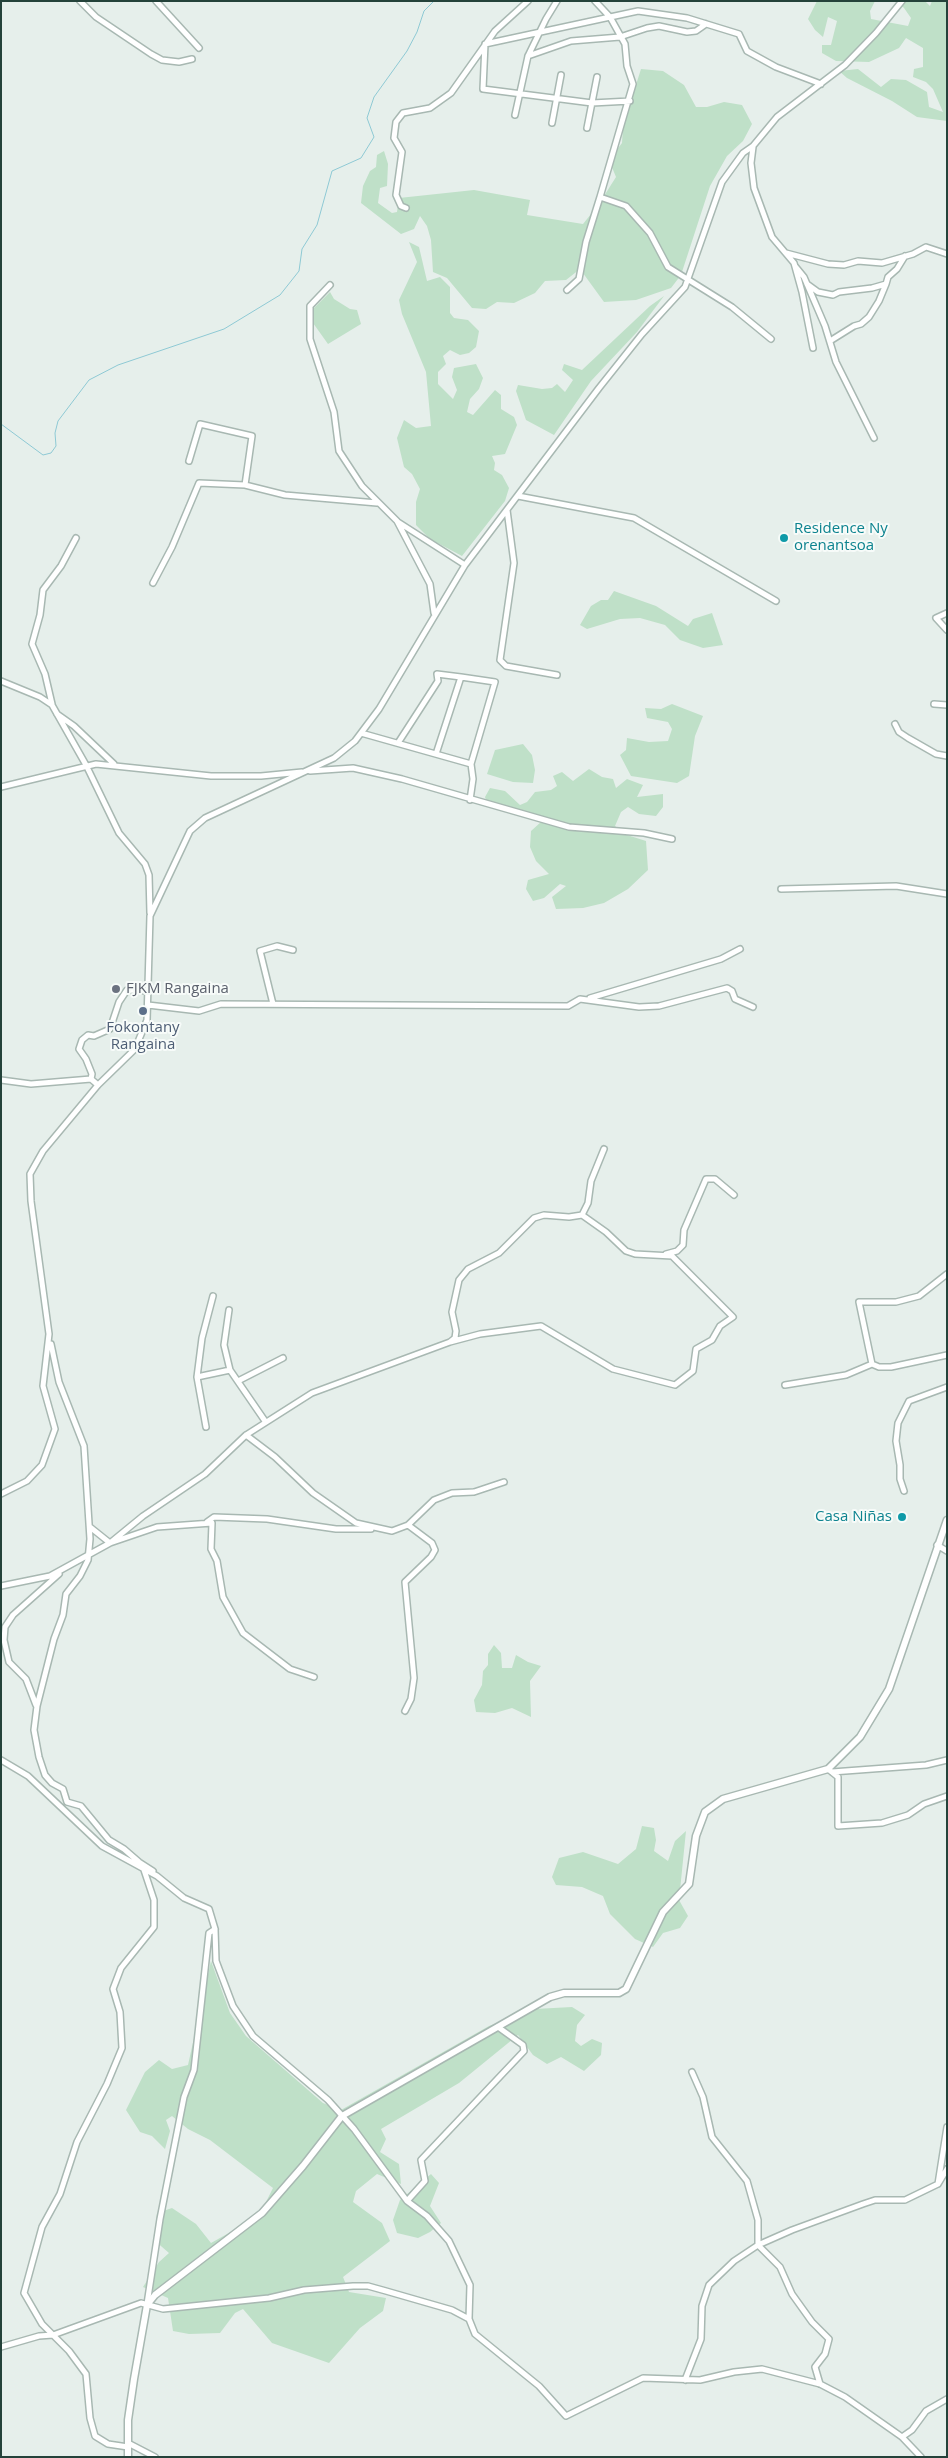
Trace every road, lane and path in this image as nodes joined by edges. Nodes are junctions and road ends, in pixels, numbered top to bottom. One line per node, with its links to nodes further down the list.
1 (80, 1): 14 (street)
2 (156, 1): 12 (street)
3 (528, 1): 11 (street)
4 (557, 1): 9 (street)
5 (595, 1): 7 (street)
6 (902, 1): 17 (street)
7 (610, 17): 8 (street); 9 (street); 10 (street)
8 (706, 24): 10 (street); 17 (street)
9 (540, 31): 11 (street); 13 (street)
10 (620, 37): 13 (street); 20 (street)
11 (485, 44): 18 (street); 27 (street)
12 (199, 48)
13 (528, 56): 18 (street)
14 (192, 60)
15 (561, 75): 19 (street)
16 (598, 77): 21 (street)
17 (821, 84): 25 (street)
18 (519, 95): 19 (street); 22 (street)
19 (556, 99): 21 (street); 23 (street)
20 (630, 101): 21 (street); 26 (street)
21 (592, 103): 24 (street)
22 (515, 115)
23 (552, 123)
24 (587, 128)
25 (753, 146): 28 (street); 32 (street)
26 (600, 197): 32 (street); 36 (street)
27 (406, 208)
28 (785, 253): 30 (street); 31 (street)
29 (947, 254): 30 (street)
30 (905, 256): 35 (street)
31 (794, 263): 34 (street); 39 (street)
32 (686, 278): 37 (street); 43 (street)
33 (330, 284): 44 (street)
34 (807, 284): 35 (street); 38 (street)
35 (886, 284): 38 (street)
36 (567, 290)
37 (771, 339)
38 (830, 341): 40 (street)
39 (813, 348)
40 (874, 438)
41 (189, 461): 42 (street)
42 (245, 485): 44 (street); 49 (street)
43 (518, 496): 45 (street); 50 (street)
44 (377, 503): 46 (street)
45 (507, 510): 48 (street); 54 (street)
46 (397, 522): 48 (street); 52 (street)
47 (76, 538): 58 (street)
48 (466, 565): 52 (street)
49 (153, 583)
50 (776, 601)
51 (947, 612): 53 (street)
52 (434, 614): 62 (street)
53 (947, 630)
54 (557, 675)
55 (461, 677): 63 (street); 64 (street); 67 (street)
56 (1, 681): 58 (street)
57 (934, 704): 59 (street)
58 (52, 705): 60 (street)
59 (947, 705)
60 (57, 714): 66 (street); 68 (street)
61 (895, 724): 65 (street)
62 (361, 733): 63 (street); 69 (street)
63 (398, 743): 64 (street)
64 (436, 754): 67 (street)
65 (947, 756)
66 (114, 764): 68 (street); 69 (street)
67 (471, 764): 71 (street)
68 (86, 765): 70 (street); 75 (street)
69 (306, 772): 71 (street); 75 (street)
70 (1, 787)
71 (470, 800): 72 (street)
72 (672, 839)
73 (781, 889): 74 (street)
74 (947, 894)
75 (150, 916): 78 (street)
76 (740, 949): 79 (street)
77 (292, 950): 80 (street)
78 (149, 991): 81 (street); 83 (street)
79 (588, 999): 80 (street); 82 (street)
80 (273, 1004): 81 (street)
81 (148, 1005): 85 (street)
82 (753, 1007)
83 (91, 1079): 84 (street); 85 (street)
84 (1, 1080)
85 (98, 1085): 93 (street)
86 (604, 1150): 88 (street)
87 (734, 1195): 89 (street)
88 (582, 1215): 89 (street); 94 (street)
89 (664, 1254): 94 (street)
90 (947, 1274): 97 (street)
91 (213, 1296): 99 (street)
92 (229, 1310): 98 (street)
93 (49, 1334): 108 (street); 112 (street)
94 (450, 1342): 103 (street)
95 (947, 1355): 97 (street)
96 (283, 1358): 100 (street)
97 (872, 1364): 101 (street)
98 (230, 1370): 99 (street); 100 (street)
99 (197, 1377): 104 (street)
100 (238, 1381): 103 (street)
101 (785, 1385)
102 (947, 1387): 107 (street)
103 (265, 1421): 105 (street)
104 (206, 1427)
105 (246, 1435): 113 (street); 114 (street)
106 (504, 1482): 111 (street)
107 (904, 1491)
108 (1, 1494)
109 (947, 1520): 115 (street)
110 (207, 1522): 113 (street); 114 (street); 120 (street)
111 (408, 1525): 113 (street); 122 (street)
112 (90, 1526): 114 (street); 117 (street)
113 (385, 1530)
114 (110, 1543): 117 (street)
115 (937, 1545): 116 (street); 125 (street)
116 (947, 1551)
117 (88, 1555): 118 (street); 121 (street)
118 (71, 1564): 119 (street); 121 (street)
119 (1, 1586)
120 (314, 1676)
121 (37, 1706): 128 (street)
122 (405, 1710)
123 (1, 1760): 127 (street)
124 (947, 1760): 125 (street)
125 (830, 1770): 126 (street); 130 (street)
126 (947, 1796)
127 (144, 1870): 128 (street); 140 (street)
128 (157, 1876): 129 (street)
129 (215, 1929): 132 (street); 138 (street)
130 (498, 2027): 132 (street); 136 (street)
131 (692, 2072): 137 (street)
132 (342, 2116): 136 (street); 138 (street)
133 (947, 2127): 135 (street)
134 (947, 2169): 135 (street)
135 (938, 2184): 137 (street)
136 (407, 2201): 139 (street)
137 (758, 2245): 142 (street); 143 (street)
138 (147, 2305): 139 (street); 140 (street); 146 (street)
139 (469, 2319): 142 (street)
140 (52, 2335): 141 (street); 146 (street)
141 (1, 2347)
142 (685, 2380): 143 (street)
143 (820, 2384): 145 (street)
144 (947, 2399): 145 (street)
145 (902, 2437): 149 (street)
146 (128, 2445): 147 (street); 148 (street)
147 (128, 2457)
148 (155, 2457)
149 (921, 2457)

